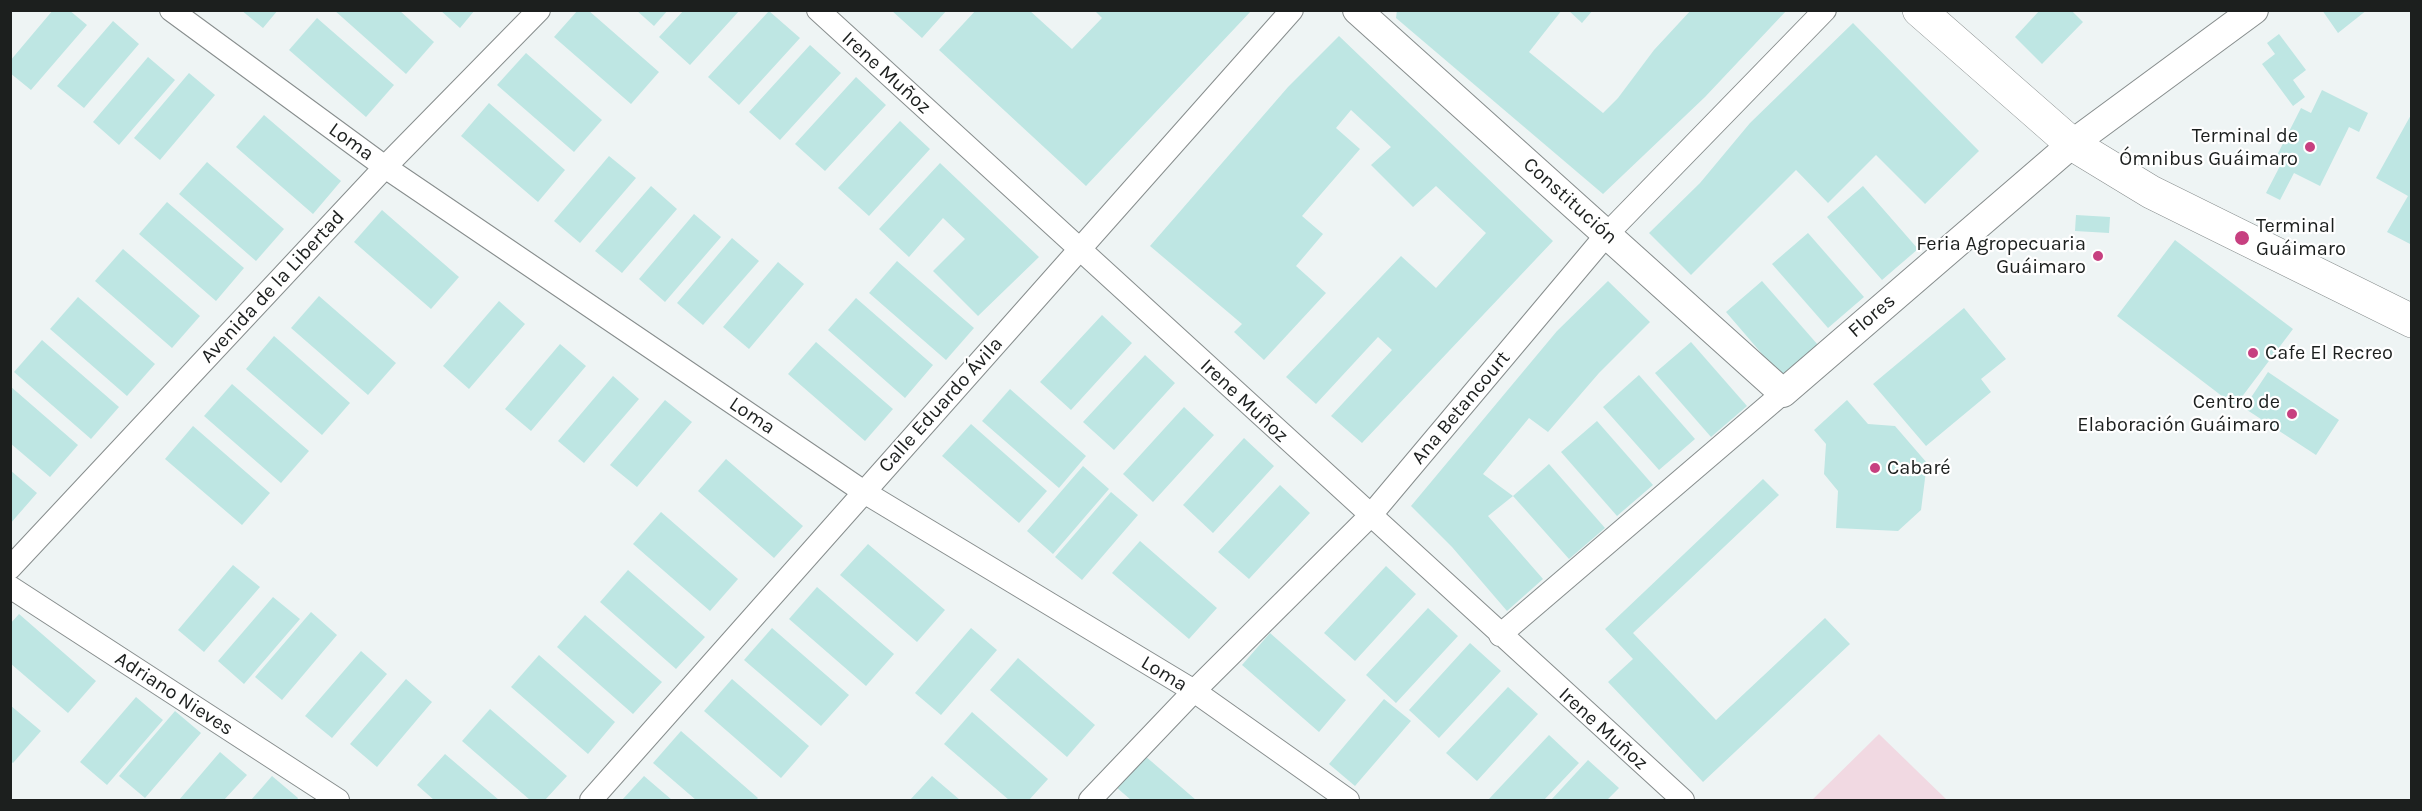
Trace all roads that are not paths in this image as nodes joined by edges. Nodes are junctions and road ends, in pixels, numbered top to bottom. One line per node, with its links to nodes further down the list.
1 (171, 10): 10 (street, Loma)
2 (539, 10): 10 (street, Avenida de la Libertad)
3 (818, 10): 12 (street, Irene Muñoz)
4 (1292, 10): 12 (street, Calle Eduardo Ávila)
5 (1356, 10): 11 (street, Constitución)
6 (1826, 10): 11 (street, Ana Betancourt)
7 (1919, 10): 9 (highway)
8 (2254, 10): 9 (street, Flores)
9 (2072, 144): 13 (highway); 14 (street, Flores)
10 (385, 167): 15 (street, Loma); 17 (street, Avenida de la Libertad)
11 (1607, 234): 14 (street, Constitución); 16 (street, Ana Betancourt)
12 (1079, 250): 15 (street, Calle Eduardo Ávila); 16 (street, Irene Muñoz)
13 (2412, 321)
14 (1783, 393): 19 (street, Flores)
15 (864, 492): 20 (street, Loma); 23 (street, Calle Eduardo Ávila)
16 (1370, 516): 19 (street, Irene Muñoz); 20 (street, Ana Betancourt)
17 (10, 568)
18 (10, 587): 22 (street, Adriano Nieves)
19 (1500, 635): 21 (street, Irene Muñoz)
20 (1194, 691): 24 (street, Ana Betancourt); 25 (street, Loma)
21 (1674, 798)
22 (338, 801)
23 (591, 801)
24 (1090, 801)
25 (1348, 801)

